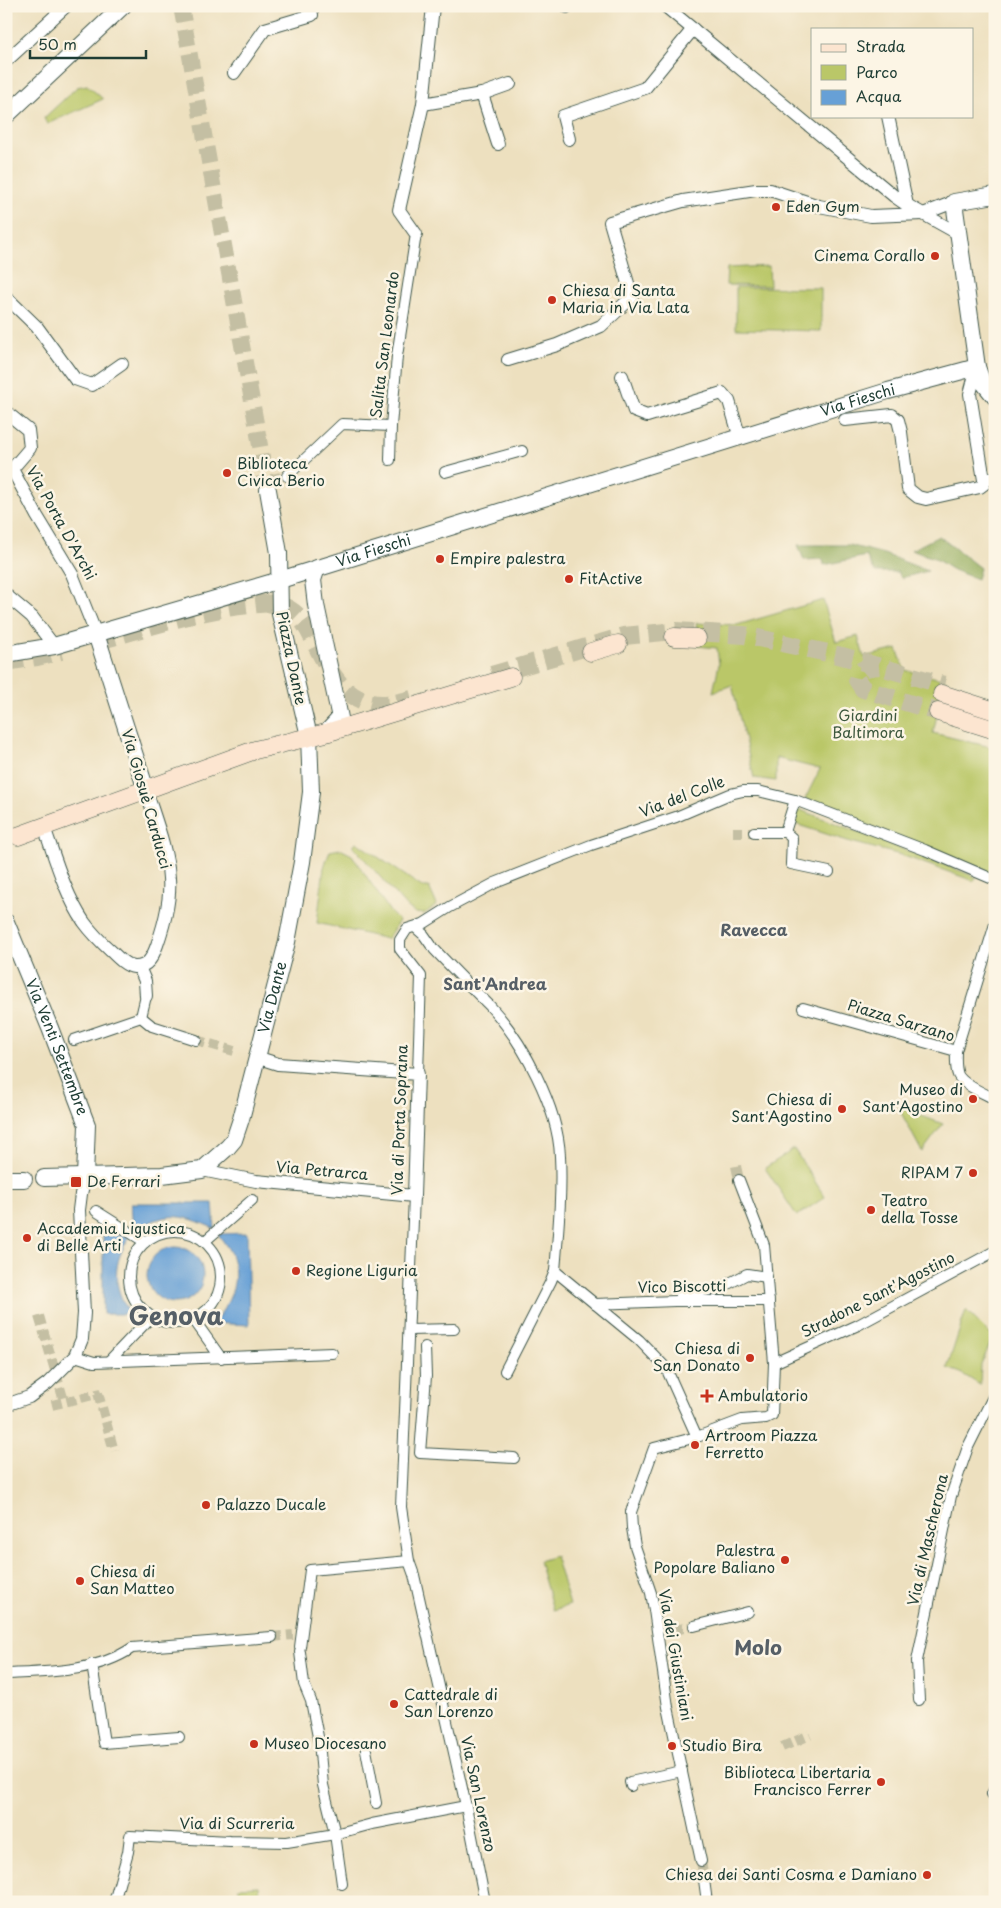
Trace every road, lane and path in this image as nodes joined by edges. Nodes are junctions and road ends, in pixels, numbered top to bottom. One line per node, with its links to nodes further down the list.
1 (66, 6): 7 (street)
2 (123, 6): 12 (street)
3 (309, 6): 8 (street)
4 (433, 6): 11 (street)
5 (666, 6): 6 (street)
6 (692, 29): 14 (street); 18 (street)
7 (6, 61)
8 (234, 73)
9 (510, 84): 10 (street)
10 (482, 94): 11 (street); 15 (street)
11 (423, 104): 20 (street)
12 (6, 116)
13 (888, 118): 18 (street)
14 (569, 139)
15 (498, 144)
16 (995, 195): 17 (street)
17 (954, 202): 19 (street); 21 (street)
18 (907, 205): 19 (street)
19 (923, 214): 21 (street); 23 (street)
20 (416, 234): 30 (street, Salita San Leonardo)
21 (959, 234): 25 (street)
22 (6, 297): 24 (street)
23 (508, 360)
24 (122, 364)
25 (977, 367): 27 (street); 31 (street, Via Fieschi); 36 (street)
26 (622, 376): 31 (street)
27 (995, 397)
28 (6, 412): 41 (street, Via Porta D'Archi)
29 (845, 420): 36 (street)
30 (391, 426): 33 (street, Salita San Leonardo); 35 (street)
31 (740, 438): 38 (street, Via Fieschi)
32 (522, 451): 34 (street)
33 (390, 460)
34 (445, 472)
35 (287, 476)
36 (989, 479)
37 (268, 490): 39 (street, Piazza Dante)
38 (317, 568): 39 (street, Via Fieschi); 54 (street)
39 (280, 580): 41 (street, Via Fieschi); 54 (street, Piazza Dante)
40 (6, 595): 45 (street)
41 (96, 634): 45 (street, Via Fieschi); 55 (street, Via Giosuè Carducci)
42 (674, 638): 43 (main road)
43 (697, 638)
44 (618, 644): 46 (main road)
45 (54, 646): 47 (street, Via Fieschi)
46 (591, 652)
47 (6, 654)
48 (511, 677): 54 (main road)
49 (941, 699): 50 (main road); 51 (main road); 52 (main road); 53 (main road)
50 (995, 702)
51 (995, 711)
52 (995, 722)
53 (995, 730)
54 (317, 735): 55 (main road); 61 (street, Piazza Dante)
55 (146, 790): 57 (main road); 67 (street, Via Giosuè Carducci)
56 (795, 800): 59 (street); 63 (street, Via del Colle); 66 (street, Via del Colle)
57 (44, 827): 60 (main road); 67 (street)
58 (754, 832): 59 (street)
59 (785, 832): 62 (street)
60 (18, 836)
61 (305, 844): 74 (street, Via Dante)
62 (829, 872)
63 (995, 880)
64 (6, 922): 78 (street, Via Venti Settembre)
65 (995, 924): 73 (street)
66 (414, 927): 75 (street, Via di Porta Soprana); 89 (street)
67 (139, 967): 68 (street)
68 (146, 996): 70 (street)
69 (803, 1008): 73 (street, Piazza Sarzano)
70 (141, 1017): 71 (street); 72 (street)
71 (74, 1040)
72 (196, 1040)
73 (956, 1050): 76 (street, Piazza Sarzano)
74 (256, 1057): 75 (street); 77 (street, Via Dante)
75 (418, 1074): 83 (street, Via di Porta Soprana)
76 (995, 1099)
77 (202, 1170): 78 (street); 83 (street, Via Petrarca)
78 (85, 1177): 79 (street); 100 (street)
79 (44, 1178)
80 (24, 1179): 81 (street)
81 (6, 1180)
82 (739, 1180): 90 (street)
83 (414, 1196): 97 (street, Via di Porta Soprana)
84 (252, 1200): 86 (street)
85 (96, 1211): 87 (street)
86 (205, 1241): 87 (street); 95 (street)
87 (145, 1242): 94 (street)
88 (995, 1251): 103 (street, Stradone Sant'Agostino)
89 (555, 1271): 93 (street); 104 (street)
90 (767, 1277): 91 (street); 92 (street)
91 (680, 1294)
92 (769, 1301): 93 (street, Vico Biscotti); 103 (street)
93 (595, 1304): 107 (street)
94 (151, 1317): 95 (street); 102 (street)
95 (194, 1320): 101 (street)
96 (454, 1329): 97 (street)
97 (409, 1330): 109 (street, Via di Porta Soprana)
98 (425, 1347): 108 (street)
99 (332, 1353): 101 (street)
100 (75, 1356): 102 (street); 106 (street)
101 (221, 1358): 102 (street)
102 (109, 1361)
103 (774, 1364): 107 (street)
104 (505, 1371)
105 (995, 1392): 115 (street, Via di Mascherona)
106 (6, 1405)
107 (697, 1437): 118 (street, Via dei Giustiniani)
108 (514, 1458)
109 (409, 1561): 123 (street, Via San Lorenzo); 124 (street)
110 (748, 1612): 111 (street)
111 (694, 1626)
112 (272, 1637): 113 (street)
113 (92, 1664): 114 (street); 116 (street)
114 (6, 1674)
115 (919, 1700)
116 (179, 1737)
117 (366, 1750): 122 (street)
118 (682, 1771): 119 (street); 125 (street, Via dei Giustiniani)
119 (631, 1784)
120 (994, 1788): 121 (street)
121 (995, 1798)
122 (376, 1803)
123 (466, 1806): 124 (street, Via di Scurreria); 129 (street, Via San Lorenzo)
124 (335, 1834): 127 (street); 128 (street, Via di Scurreria)
125 (701, 1862)
126 (704, 1880): 130 (street)
127 (342, 1884)
128 (114, 1902)
129 (485, 1902)
130 (707, 1902)

